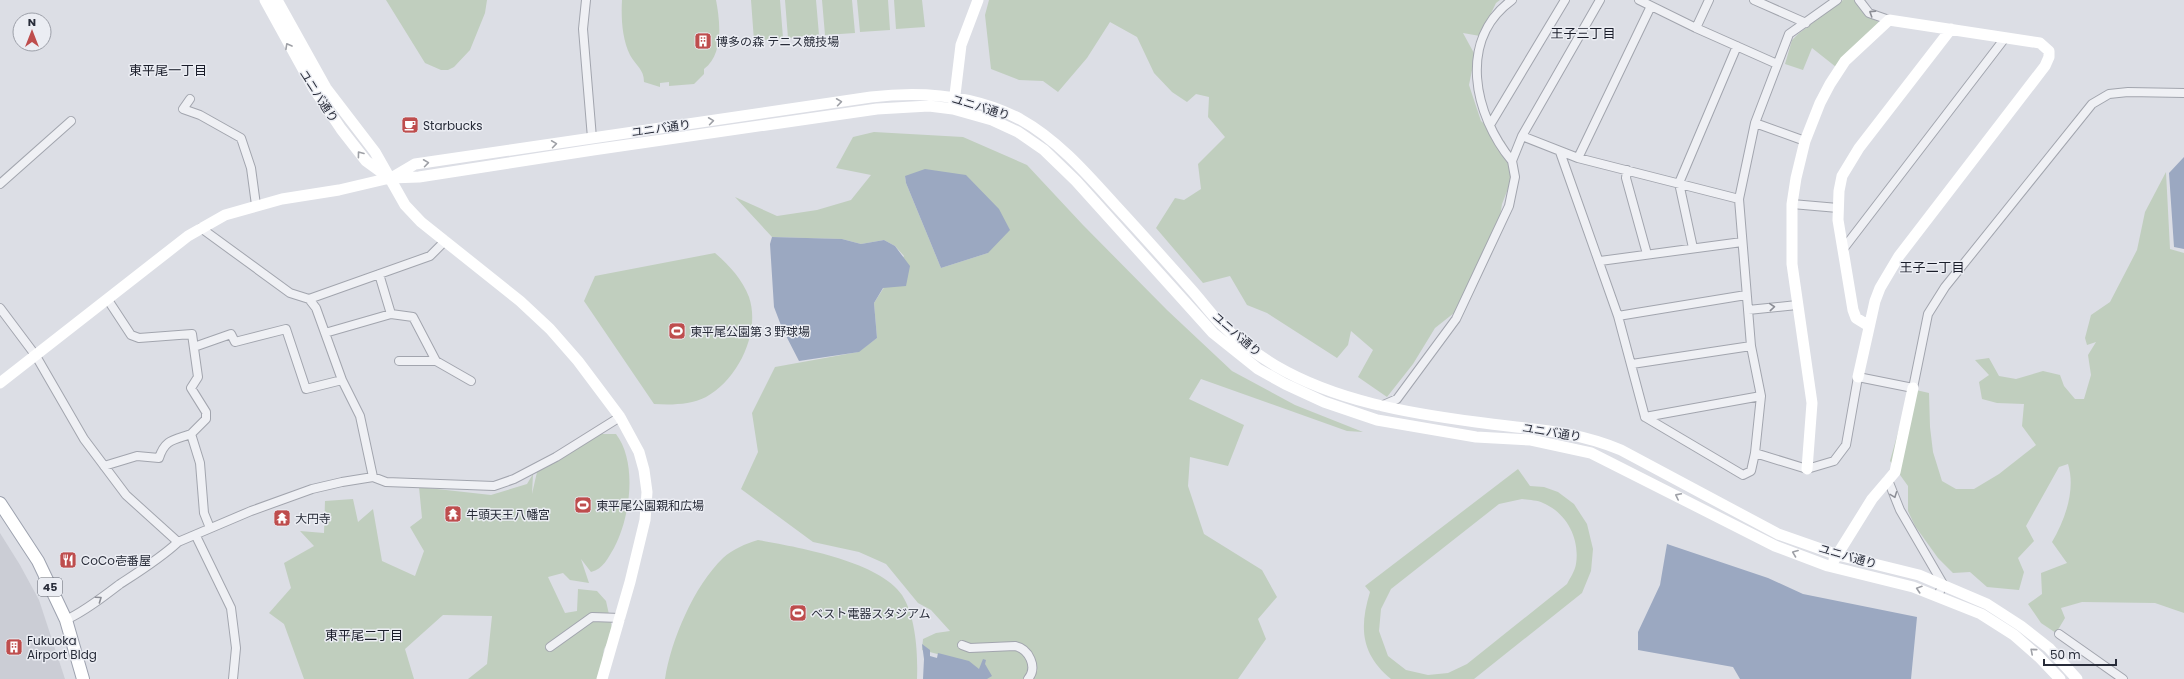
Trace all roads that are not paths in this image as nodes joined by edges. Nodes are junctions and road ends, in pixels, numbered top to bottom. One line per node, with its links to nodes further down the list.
1 (264, 0): 35 (street, ユニバ通り, one-way to 1)
2 (277, 0): 35 (street, ユニバ通り)
3 (586, 0): 29 (street)
4 (978, 0): 22 (street)
5 (1512, 0): 27 (street)
6 (1565, 0): 27 (street)
7 (1600, 0): 28 (street)
8 (1639, 0): 13 (street)
9 (1709, 0): 16 (street)
10 (1754, 0): 15 (street)
11 (1838, 0): 15 (street)
12 (1859, 0): 14 (street, one-way to 12)
13 (1651, 6): 16 (street); 32 (street)
14 (1889, 20): 17 (street); 30 (street)
15 (1806, 23): 20 (street)
16 (1696, 28): 19 (street)
17 (1951, 29): 18 (street); 41 (street)
18 (2005, 38): 46 (street); 58 (street)
19 (1737, 46): 20 (street); 36 (street)
20 (1777, 64): 26 (street)
21 (2184, 93): 70 (street)
22 (954, 97): 24 (street); 29 (street, ユニバ通り, one-way to 22); 72 (street, ユニバ通り)
23 (190, 99): 40 (street)
24 (953, 109): 35 (street, ユニバ通り); 75 (street, ユニバ通り)
25 (71, 121): 37 (street)
26 (1755, 123): 30 (street); 38 (street)
27 (1490, 125): 33 (street)
28 (1522, 136): 31 (street); 33 (street)
29 (592, 138): 35 (street, ユニバ通り, one-way to 29)
30 (1805, 141): 39 (street)
31 (1560, 152): 32 (street); 48 (street)
32 (1578, 158): 34 (street)
33 (1512, 160): 72 (street)
34 (1627, 170): 36 (street); 47 (street)
35 (390, 178): 40 (street); 43 (street)
36 (1679, 183): 38 (street); 45 (street)
37 (0, 184)
38 (1739, 200): 44 (street)
39 (1792, 204): 41 (street); 53 (street)
40 (256, 205): 42 (street)
41 (1838, 208): 46 (street)
42 (201, 228): 51 (street); 52 (street)
43 (445, 241): 49 (street); 73 (street)
44 (1742, 242): 45 (street); 50 (street)
45 (1693, 248): 47 (street)
46 (1844, 248): 58 (street)
47 (1647, 254): 48 (street)
48 (1600, 261): 57 (street)
49 (379, 274): 51 (street); 56 (street)
50 (1746, 295): 55 (street); 57 (street)
51 (309, 299): 59 (street)
52 (108, 300): 61 (street); 62 (street)
53 (1797, 305): 55 (street, one-way to 53); 79 (street)
54 (0, 308): 62 (street)
55 (1748, 310): 60 (street)
56 (391, 314): 59 (street); 64 (street)
57 (1618, 316): 65 (street)
58 (1869, 326): 66 (street)
59 (325, 333): 67 (street)
60 (1751, 346): 65 (street); 71 (street)
61 (194, 348): 67 (street); 76 (street)
62 (36, 356): 69 (street); 78 (street)
63 (399, 361): 64 (street)
64 (436, 361): 68 (street)
65 (1632, 364): 74 (street)
66 (1858, 377): 70 (street); 79 (street)
67 (342, 380): 80 (street)
68 (471, 381)
69 (0, 383)
70 (1913, 388): 81 (street)
71 (1760, 396): 74 (street); 77 (street)
72 (1381, 406): 75 (street); 86 (street, ユニバ通り)
73 (620, 417): 80 (street); 90 (street)
74 (1645, 417): 77 (street)
75 (1377, 420): 87 (street, ユニバ通り, one-way to 75)
76 (191, 434): 78 (street); 83 (street)
77 (1755, 453): 79 (street)
78 (104, 466): 85 (street)
79 (1806, 469)
80 (373, 477): 83 (street)
81 (1888, 480): 86 (street); 88 (street, one-way to 88)
82 (0, 502): 91 (main road, 45)
83 (210, 528): 84 (street)
84 (196, 536): 85 (street); 96 (street)
85 (178, 542): 91 (street, one-way to 85)
86 (1838, 555): 87 (street); 88 (street, ユニバ通り)
87 (1828, 566): 89 (street, ユニバ通り, one-way to 87)
88 (1942, 584): 89 (street); 100 (street, ユニバ通り)
89 (1938, 596): 99 (street, ユニバ通り, one-way to 89)
90 (620, 618): 94 (street); 97 (street)
91 (66, 620): 95 (main road, 45)
92 (2059, 634): 101 (street)
93 (962, 645): 98 (street)
94 (550, 647)
95 (83, 679)
96 (233, 679)
97 (602, 679)
98 (1028, 679)
99 (2060, 679)
100 (2077, 679)
101 (2123, 679)

